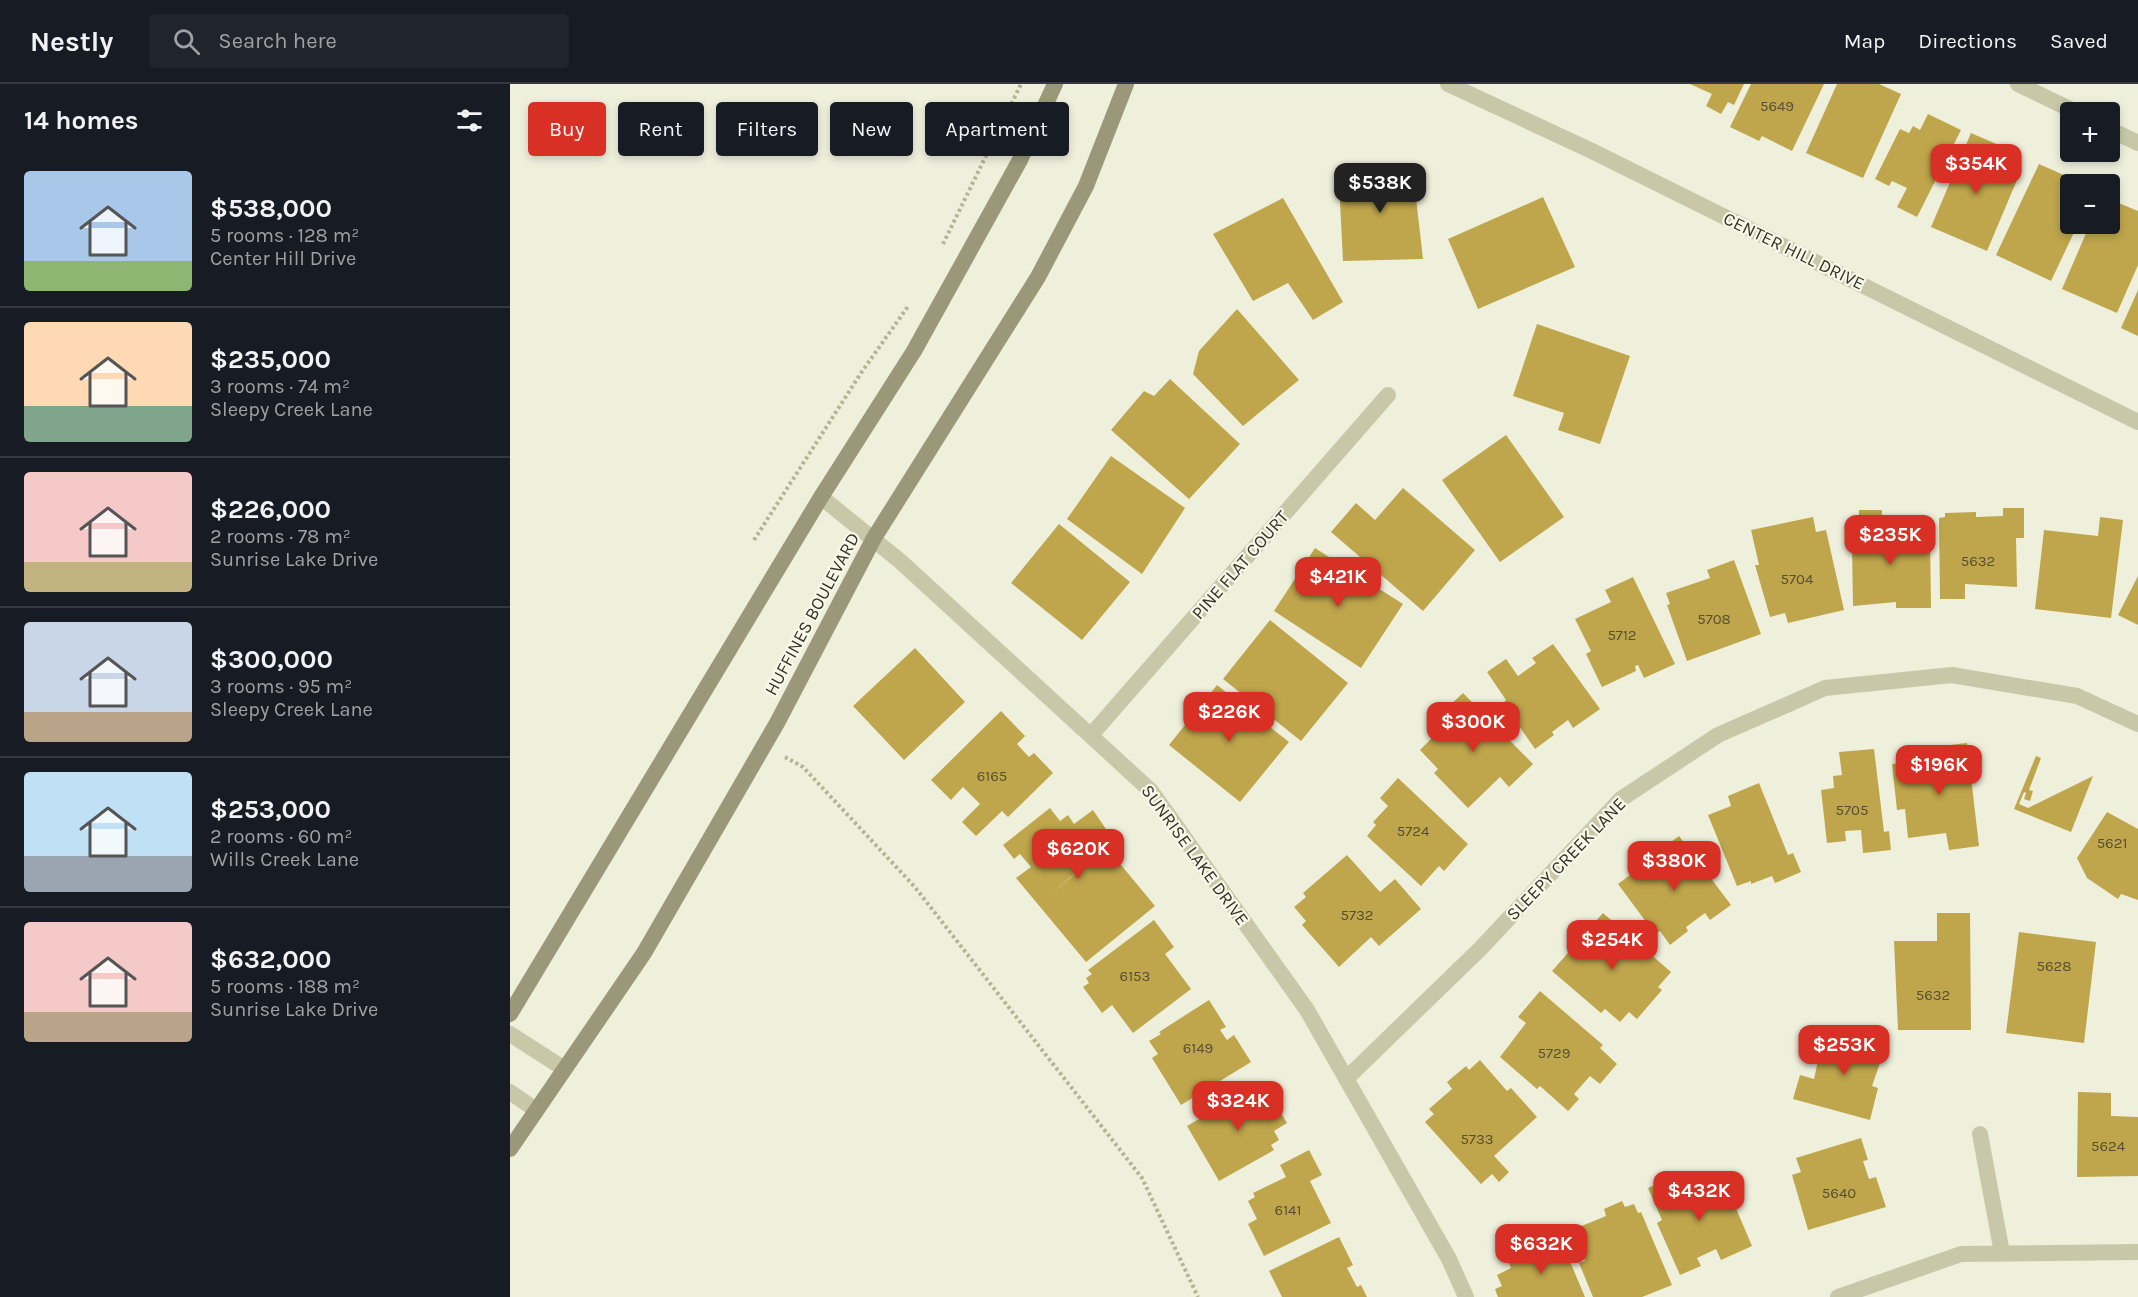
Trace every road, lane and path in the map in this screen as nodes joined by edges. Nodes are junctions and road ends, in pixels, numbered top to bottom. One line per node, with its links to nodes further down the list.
1 (1021, 84): 9 (path)
2 (1055, 84): 13 (main road)
3 (1126, 84): 14 (main road, HUFFINES BOULEVARD)
4 (1448, 84): 12 (street, CENTER HILL DRIVE)
5 (2018, 84): 6 (street)
6 (2060, 104)
7 (2120, 134): 8 (street)
8 (2138, 143)
9 (940, 250)
10 (915, 298): 15 (path)
11 (1388, 395): 17 (street, PINE FLAT COURT)
12 (2138, 422)
13 (821, 497): 14 (street, SUNRISE LAKE DRIVE); 19 (main road)
14 (874, 538): 17 (street, SUNRISE LAKE DRIVE); 18 (main road, HUFFINES BOULEVARD)
15 (754, 540)
16 (2138, 724): 22 (street, SLEEPY CREEK LANE)
17 (1092, 734): 22 (street, SUNRISE LAKE DRIVE)
18 (760, 751): 21 (main road, HUFFINES BOULEVARD); 29 (path)
19 (510, 1014)
20 (510, 1034): 21 (street)
21 (564, 1068): 24 (main road, HUFFINES BOULEVARD)
22 (1347, 1079): 30 (street, SUNRISE LAKE DRIVE)
23 (510, 1092): 24 (street)
24 (536, 1110): 26 (main road, HUFFINES BOULEVARD)
25 (1980, 1134): 28 (street)
26 (510, 1149)
27 (2138, 1252): 28 (street)
28 (2002, 1253): 31 (street)
29 (1198, 1297)
30 (1466, 1297)
31 (1838, 1297)

